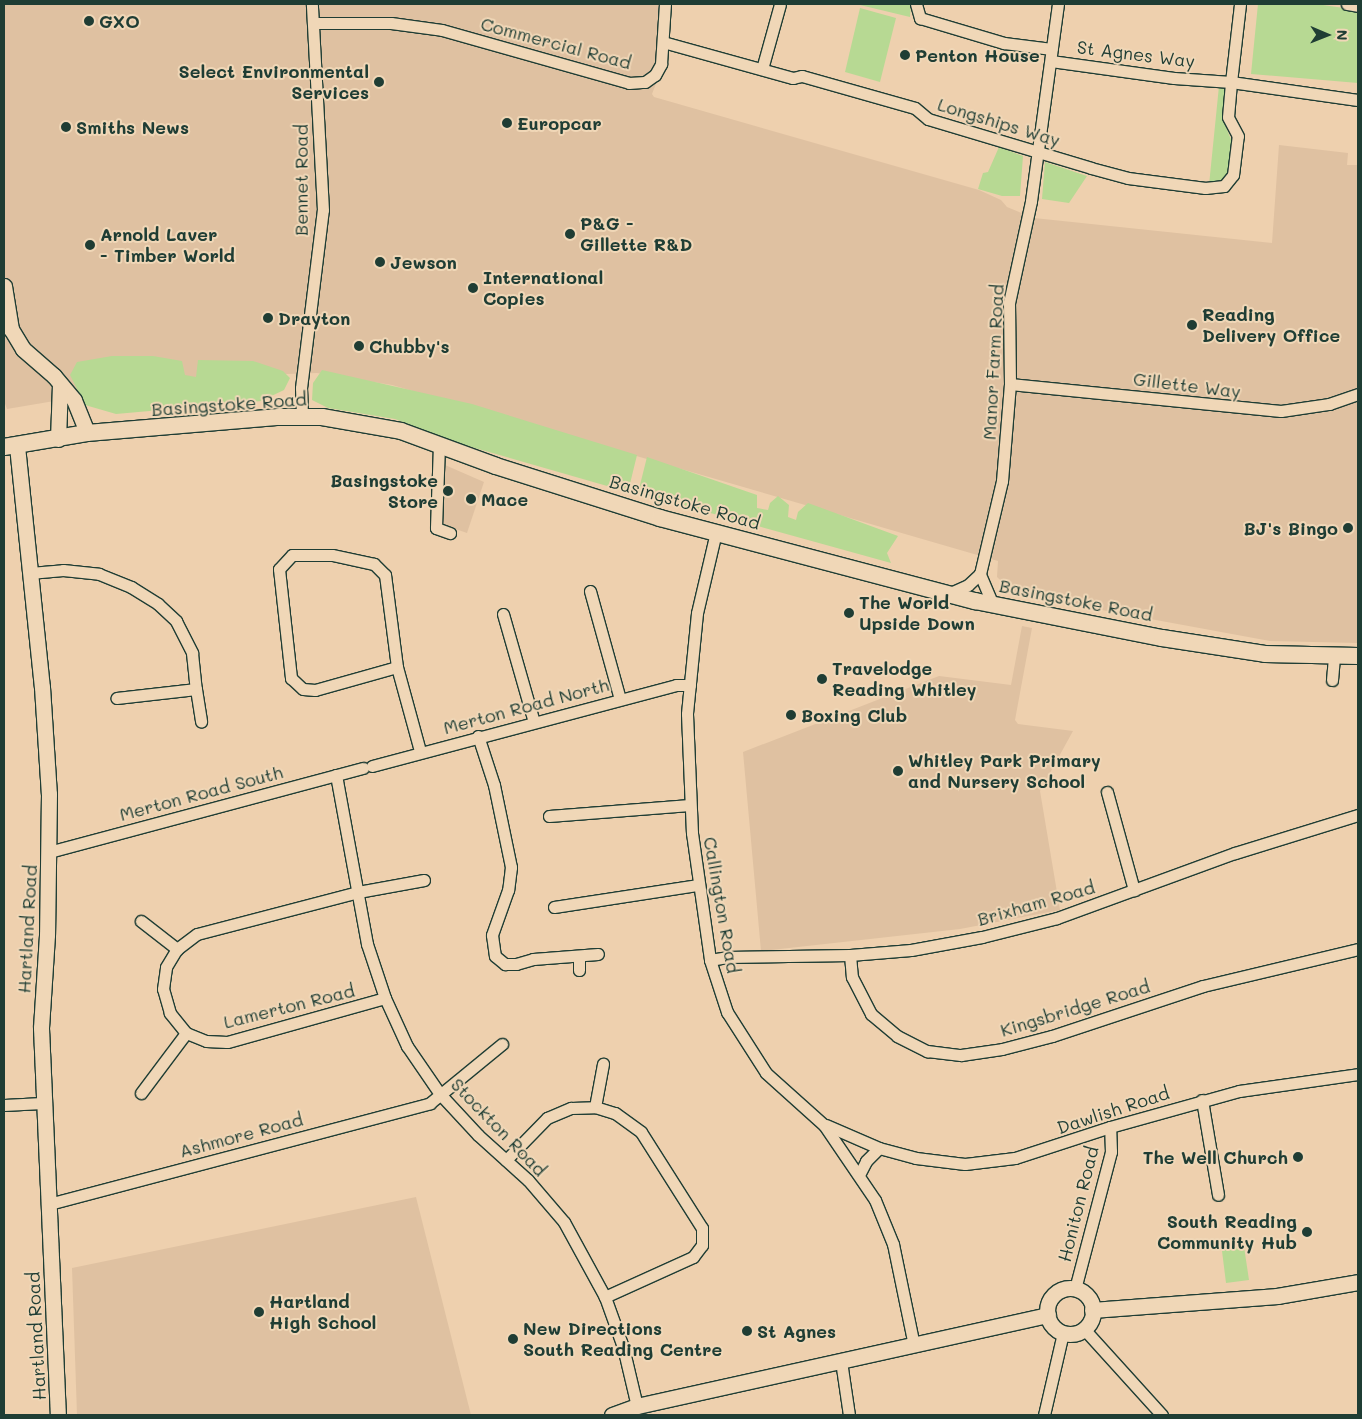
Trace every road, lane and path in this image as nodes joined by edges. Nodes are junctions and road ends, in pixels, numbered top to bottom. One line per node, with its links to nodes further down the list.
1 (312, 4): 9 (street, Bennet Road)
2 (665, 4): 10 (street, Commercial Road)
3 (780, 4): 13 (street)
4 (916, 4): 11 (street, St Agnes Way)
5 (1058, 4): 11 (street, Manor Farm Road)
6 (1240, 4): 14 (street)
7 (1347, 4): 8 (street)
8 (1358, 6)
9 (314, 23): 10 (street, Commercial Road); 21 (street, Bennet Road)
10 (663, 42): 13 (street, Longships Way)
11 (1052, 49): 12 (street, Manor Farm Road)
12 (1051, 61): 14 (street, St Agnes Way); 16 (street, Manor Farm Road)
13 (762, 69): 16 (street, Longships Way)
14 (1231, 82): 15 (street, St Agnes Way); 16 (street, Longships Way)
15 (1358, 100)
16 (1037, 152): 19 (street, Manor Farm Road)
17 (4, 286): 18 (street)
18 (60, 384): 22 (street); 23 (street)
19 (1010, 384): 20 (street, Gillette Way); 29 (street, Manor Farm Road)
20 (1358, 394)
21 (302, 416): 22 (main road, Basingstoke Road); 24 (main road, Basingstoke Road)
22 (87, 434): 23 (main road, Basingstoke Road)
23 (58, 439): 25 (main road, Basingstoke Road)
24 (439, 445): 26 (street); 27 (main road, Basingstoke Road)
25 (10, 447): 28 (street, Hartland Road)
26 (450, 532)
27 (716, 532): 31 (main road, Basingstoke Road); 38 (street, Callington Road)
28 (30, 574): 39 (street); 52 (street, Hartland Road)
29 (980, 574): 31 (street); 32 (street)
30 (590, 590): 41 (street)
31 (948, 594): 32 (main road, Basingstoke Road)
32 (993, 604): 34 (main road, Basingstoke Road)
33 (503, 614): 43 (street)
34 (1334, 656): 35 (main road, Basingstoke Road); 37 (street)
35 (1358, 656)
36 (397, 667): 36 (street); 45 (street)
37 (1332, 680)
38 (690, 685): 41 (street, Merton Road North); 49 (street, Callington Road)
39 (196, 689): 40 (street); 42 (street)
40 (117, 698)
41 (620, 699): 43 (street, Merton Road North)
42 (201, 722)
43 (534, 722): 44 (street, Merton Road North)
44 (478, 736): 45 (street, Merton Road North); 63 (street)
45 (420, 751): 46 (street, Merton Road North)
46 (367, 767): 47 (street, Merton Road South)
47 (336, 775): 52 (street, Merton Road South); 56 (street, Stockton Road)
48 (1107, 792): 55 (street)
49 (690, 805): 51 (street); 54 (street, Callington Road)
50 (1358, 815): 55 (street, Brixham Road)
51 (549, 816)
52 (49, 852): 74 (street, Hartland Road)
53 (424, 880): 56 (street)
54 (698, 885): 57 (street); 64 (street, Callington Road)
55 (1134, 890): 62 (street, Brixham Road)
56 (358, 892): 59 (street); 66 (street, Stockton Road)
57 (554, 907)
58 (142, 921): 59 (street)
59 (177, 949): 67 (street)
60 (1358, 949): 62 (street, Kingsbridge Road)
61 (598, 954): 63 (street)
62 (850, 955): 64 (street, Brixham Road)
63 (579, 956): 65 (street)
64 (710, 960): 77 (street, Callington Road)
65 (580, 970)
66 (385, 998): 67 (street, Lamerton Road); 72 (street, Stockton Road)
67 (186, 1033): 71 (street)
68 (502, 1044): 72 (street, Ashmore Road)
69 (603, 1064): 76 (street)
70 (1358, 1074): 73 (street, Dawlish Road)
71 (141, 1093)
72 (440, 1094): 80 (street, Stockton Road); 83 (street, Ashmore Road)
73 (1202, 1100): 78 (street, Dawlish Road); 82 (street)
74 (42, 1103): 75 (street); 83 (street, Hartland Road)
75 (4, 1106)
76 (595, 1107): 80 (street); 86 (street)
77 (824, 1125): 79 (street, Dawlish Road); 81 (street, Callington Road)
78 (1110, 1127): 79 (street, Dawlish Road); 85 (street, Honiton Road)
79 (878, 1148): 81 (street)
80 (506, 1160): 86 (street, Stockton Road)
81 (860, 1173): 91 (street, Callington Road)
82 (1218, 1196)
83 (49, 1204): 94 (street, Hartland Road)
84 (1358, 1282): 87 (street)
85 (1075, 1289): 87 (street); 88 (street)
86 (605, 1297): 93 (street, Stockton Road)
87 (1092, 1310): 89 (street)
88 (1048, 1315): 90 (street); 91 (street)
89 (1084, 1328): 90 (street); 98 (street)
90 (1063, 1333): 97 (street)
91 (914, 1345): 92 (street)
92 (841, 1361): 93 (street); 96 (street)
93 (637, 1406): 95 (street)
94 (58, 1415)
95 (612, 1415)
96 (849, 1415)
97 (1044, 1415)
98 (1162, 1415)

